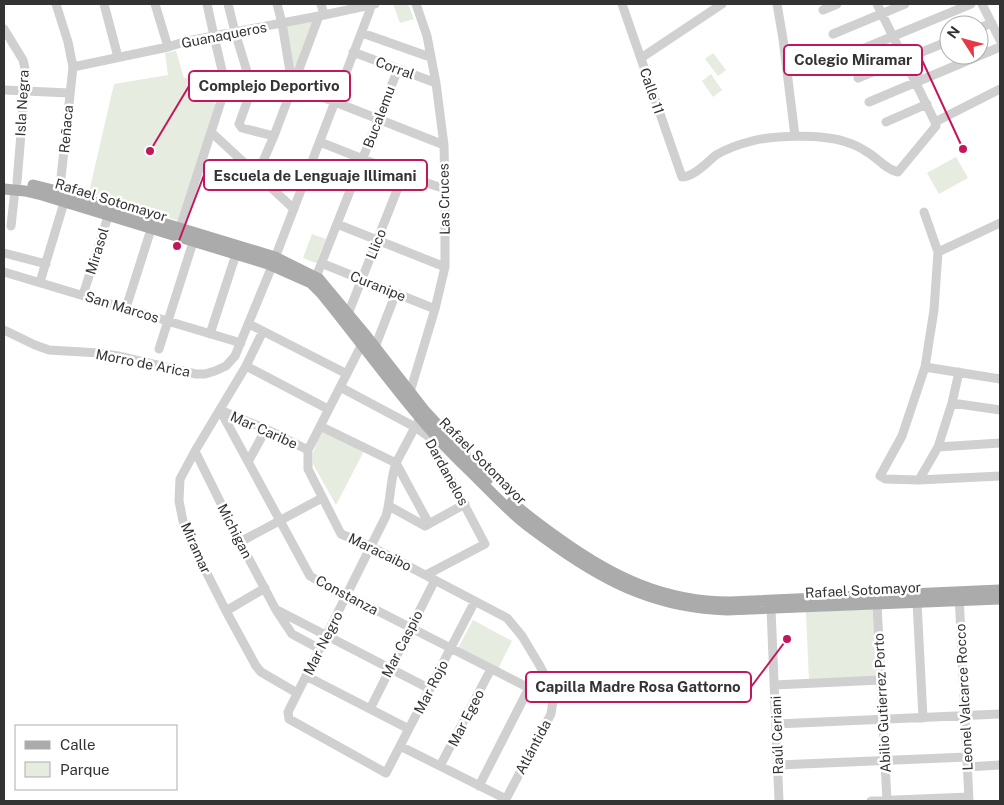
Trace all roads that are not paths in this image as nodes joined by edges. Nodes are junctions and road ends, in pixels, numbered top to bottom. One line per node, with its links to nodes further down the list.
1 (56, 4): 40 (street, Reñaca)
2 (104, 4): 35 (street)
3 (154, 4): 32 (street)
4 (207, 4): 28 (street)
5 (228, 4): 25 (street)
6 (277, 4): 21 (street)
7 (321, 4): 20 (street)
8 (372, 4): 20 (street, Guanaqueros); 26 (street, Morro de Arica)
9 (416, 4): 36 (street, Las Cruces)
10 (622, 4): 38 (street, Calle 11)
11 (722, 4): 38 (street)
12 (777, 4): 61 (street)
13 (837, 4): 18 (street)
14 (877, 4): 19 (street)
15 (905, 4): 19 (street)
16 (971, 4): 29 (street)
17 (982, 4): 22 (street)
18 (822, 10)
19 (882, 14): 27 (street); 29 (street)
20 (321, 16): 21 (street, Guanaqueros); 46 (street)
21 (282, 23): 25 (street, Guanaqueros); 46 (street)
22 (992, 23): 23 (street); 30 (street)
23 (989, 24)
24 (4, 29): 50 (street, Isla Negra)
25 (235, 32): 28 (street, Guanaqueros); 47 (street)
26 (362, 33): 34 (street, Morro de Arica); 36 (street)
27 (833, 34)
28 (214, 36): 32 (street, Guanaqueros); 52 (street)
29 (893, 36): 37 (street); 39 (street)
30 (1000, 40)
31 (939, 45): 39 (street)
32 (168, 46): 35 (street, Guanaqueros)
33 (1000, 47): 44 (street)
34 (353, 52): 41 (street, Corral); 53 (street, Morro de Arica)
35 (118, 57): 40 (street, Guanaqueros)
36 (430, 57): 45 (street, Las Cruces)
37 (843, 57)
38 (641, 58): 61 (street, Calle 11)
39 (904, 59): 43 (street); 44 (street)
40 (72, 67): 51 (street, Reñaca)
41 (398, 69): 45 (street, Corral); 56 (street, Bucalemu)
42 (206, 76): 52 (street)
43 (858, 78)
44 (916, 82): 54 (street); 55 (street)
45 (436, 83): 63 (street, Las Cruces)
46 (292, 85): 47 (street); 53 (street); 60 (street)
47 (252, 88): 60 (street)
48 (1000, 89): 58 (street)
49 (4, 90): 50 (street)
50 (25, 91): 51 (street); 68 (street, Isla Negra)
51 (69, 93): 70 (street, Reñaca)
52 (222, 98): 59 (street)
53 (335, 102): 56 (street); 62 (street, Morro de Arica)
54 (869, 102)
55 (927, 104): 57 (street); 58 (street)
56 (378, 119): 63 (street); 64 (street, Bucalemu)
57 (886, 122)
58 (935, 122): 61 (street)
59 (210, 132): 65 (street); 78 (street)
60 (274, 136): 65 (street)
61 (795, 136)
62 (320, 142): 64 (street); 71 (street, Morro de Arica)
63 (444, 145): 69 (street, Las Cruces)
64 (363, 159): 66 (street); 76 (street, Bucalemu)
65 (257, 175): 71 (street)
66 (403, 175): 69 (street); 80 (street, Llico)
67 (4, 181): 68 (main road, Rafael Sotomayor)
68 (12, 187): 70 (main road, Rafael Sotomayor); 77 (street, Isla Negra)
69 (445, 189): 87 (street, Las Cruces)
70 (62, 197): 72 (main road, Rafael Sotomayor); 86 (street, Reñaca)
71 (294, 210): 84 (street, Morro de Arica)
72 (109, 211): 75 (main road, Rafael Sotomayor); 93 (street, Mirasol)
73 (924, 212): 82 (street)
74 (1000, 223): 82 (street)
75 (152, 224): 78 (main road, Rafael Sotomayor); 79 (main road, Rafael Sotomayor); 94 (street)
76 (337, 224): 80 (street); 85 (street, Bucalemu)
77 (11, 226)
78 (180, 228): 79 (main road, Rafael Sotomayor)
79 (195, 237): 81 (main road, Rafael Sotomayor); 97 (street)
80 (378, 240): 87 (street); 90 (street, Llico)
81 (238, 250): 84 (main road, Rafael Sotomayor); 101 (street)
82 (938, 252): 106 (street)
83 (4, 254): 86 (street)
84 (274, 261): 89 (main road, Rafael Sotomayor); 98 (street, Morro de Arica); 103 (main road, Rafael Sotomayor)
85 (321, 263): 89 (street, Bucalemu); 90 (street, Curanipe)
86 (46, 264): 91 (street, Reñaca)
87 (445, 267): 95 (street, Las Cruces)
88 (4, 272): 91 (street, San Marcos)
89 (316, 277): 96 (main road, Rafael Sotomayor)
90 (362, 280): 92 (street, Curanipe); 96 (street, Llico)
91 (40, 282): 93 (street, San Marcos)
92 (396, 293): 95 (street, Curanipe); 103 (street)
93 (83, 295): 94 (street, San Marcos)
94 (126, 308): 97 (street, San Marcos)
95 (435, 310): 111 (street, Las Cruces)
96 (348, 314): 103 (main road, Rafael Sotomayor)
97 (169, 321): 101 (street, San Marcos); 104 (street)
98 (249, 324): 100 (street); 102 (street, Morro de Arica)
99 (4, 330): 102 (street, Morro de Arica)
100 (263, 332): 105 (street, Miramar); 108 (street)
101 (210, 334): 102 (street, San Marcos)
102 (241, 343)
103 (368, 344): 108 (street); 111 (main road, Rafael Sotomayor); 116 (main road, Rafael Sotomayor)
104 (159, 349)
105 (246, 366): 113 (street, Miramar); 114 (street)
106 (925, 367): 107 (street); 126 (street)
107 (959, 372): 109 (street); 112 (street)
108 (347, 374): 110 (street)
109 (1000, 379)
110 (340, 387): 114 (street); 116 (street, Dardanelos)
111 (410, 392): 116 (main road, Rafael Sotomayor)
112 (952, 403): 115 (street); 120 (street)
113 (220, 410): 118 (street, Mar Caribe); 122 (street, Miramar); 123 (street, Constanza)
114 (328, 410): 117 (street)
115 (1000, 410)
116 (420, 418): 124 (street, Mar Negro); 128 (street, Dardanelos); 144 (main road, Rafael Sotomayor)
117 (320, 426): 121 (street); 124 (street)
118 (266, 429): 121 (street, Mar Caribe); 123 (street)
119 (1000, 443): 120 (street)
120 (938, 447): 126 (street)
121 (308, 450): 127 (street, Maracaibo)
122 (195, 451): 132 (street, Michigan); 147 (street, Miramar)
123 (248, 462): 130 (street, Constanza)
124 (396, 463): 129 (street, Mar Negro); 131 (street)
125 (1000, 476): 126 (street)
126 (919, 480)
127 (322, 498): 130 (street); 133 (street, Maracaibo)
128 (464, 504): 131 (street); 134 (street, Dardanelos)
129 (389, 506): 131 (street); 133 (street, Mar Negro)
130 (280, 521): 132 (street); 138 (street, Constanza)
131 (429, 524)
132 (240, 542): 136 (street, Michigan)
133 (370, 546): 134 (street, Maracaibo); 138 (street, Mar Negro)
134 (426, 575): 135 (street, Maracaibo)
135 (435, 580): 141 (street, Maracaibo); 148 (street, Mar Caspio)
136 (265, 588): 146 (street, Michigan); 147 (street)
137 (1000, 590): 139 (main road, Rafael Sotomayor)
138 (347, 595): 148 (street, Constanza); 149 (street, Mar Negro)
139 (960, 597): 140 (main road, Rafael Sotomayor); 142 (main road, Rafael Sotomayor); 144 (main road, Rafael Sotomayor); 163 (street, Leonel Valcarce Rocco)
140 (1000, 599)
141 (475, 601): 150 (street, Mar Rojo); 160 (street, Maracaibo)
142 (917, 602): 143 (main road, Rafael Sotomayor); 164 (street)
143 (878, 604): 145 (main road, Rafael Sotomayor); 155 (street, Abilio Gutierrez Porto)
144 (746, 606): 145 (main road, Rafael Sotomayor)
145 (771, 609): 156 (street, Raúl Ceriani)
146 (276, 610): 149 (street); 151 (street, Michigan)
147 (226, 611): 159 (street, Miramar)
148 (411, 628): 150 (street, Constanza); 152 (street, Mar Caspio)
149 (327, 635): 151 (street, Mar Negro); 152 (street)
150 (451, 648): 153 (street, Constanza); 158 (street, Mar Rojo)
151 (320, 649): 154 (street, Mar Negro)
152 (390, 668): 158 (street); 161 (street, Mar Caspio)
153 (491, 669): 157 (street, Constanza); 172 (street, Mar Egeo)
154 (306, 676): 159 (street, Mar Negro); 161 (street)
155 (881, 680): 156 (street); 165 (street, Abilio Gutierrez Porto)
156 (774, 685): 166 (street, Raúl Ceriani)
157 (529, 688): 160 (street, Constanza); 176 (street)
158 (430, 689): 167 (street, Mar Rojo)
159 (297, 693): 175 (street, Mar Negro)
160 (554, 694): 176 (street, Atlántida)
161 (370, 709): 167 (street)
162 (1000, 714): 163 (street)
163 (965, 717): 164 (street); 169 (street, Leonel Valcarce Rocco)
164 (923, 718): 165 (street)
165 (883, 720): 166 (street); 170 (street, Abilio Gutierrez Porto)
166 (776, 724): 171 (street, Raúl Ceriani)
167 (409, 729): 168 (street, Mar Rojo)
168 (400, 746): 172 (street); 175 (street, Mar Rojo)
169 (967, 757): 170 (street); 174 (street, Leonel Valcarce Rocco)
170 (885, 760): 171 (street); 180 (street, Abilio Gutierrez Porto)
171 (778, 765): 178 (street, Raúl Ceriani)
172 (440, 766): 176 (street)
173 (1000, 766): 174 (street)
174 (967, 767): 177 (street, Leonel Valcarce Rocco)
175 (386, 773)
176 (479, 786)
177 (969, 799): 180 (street)
178 (779, 801)
179 (871, 801): 180 (street)
180 (887, 801)

